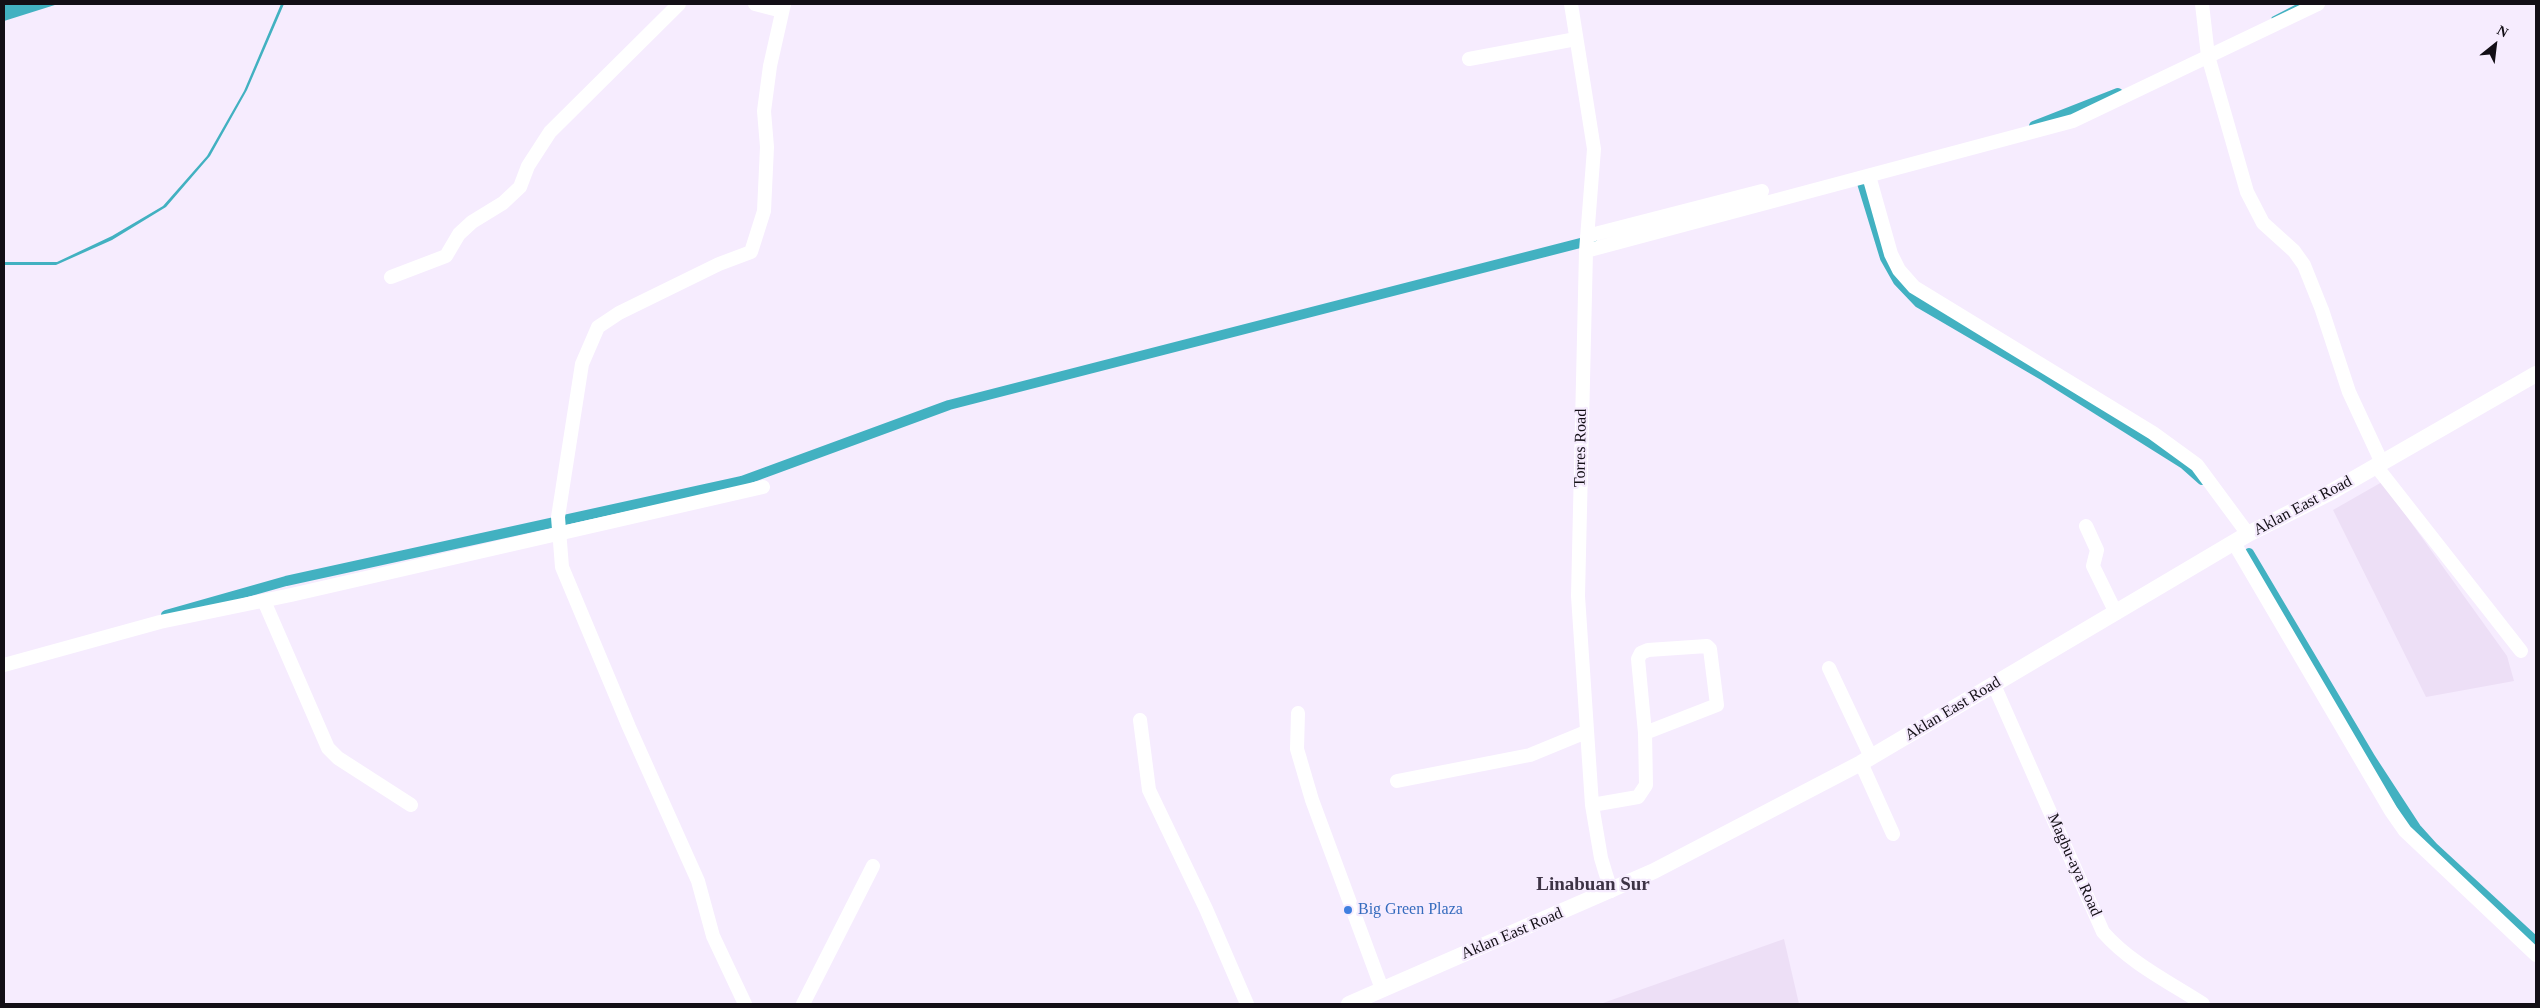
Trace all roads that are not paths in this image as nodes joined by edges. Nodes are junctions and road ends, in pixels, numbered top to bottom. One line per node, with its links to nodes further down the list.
1 (679, 4): 13 (street)
2 (755, 4): 6 (street)
3 (1571, 4): 7 (street, Torres Road)
4 (2202, 4): 8 (street)
5 (2318, 4): 8 (street)
6 (783, 7): 18 (street)
7 (1576, 39): 9 (street); 12 (street, Torres Road)
8 (2208, 56): 10 (street); 15 (street)
9 (1469, 59)
10 (1869, 176): 12 (street); 19 (street)
11 (1762, 191): 12 (street)
12 (1587, 242): 29 (street, Torres Road)
13 (391, 277)
14 (2536, 374): 15 (main road, Aklan East Road)
15 (2379, 464): 19 (main road, Aklan East Road); 23 (street)
16 (763, 487): 18 (street)
17 (2086, 526): 22 (street)
18 (559, 527): 21 (street); 40 (street)
19 (2248, 534): 20 (main road, Aklan East Road)
20 (2234, 543): 22 (main road, Aklan East Road); 38 (street)
21 (264, 601): 24 (street); 33 (street)
22 (2116, 613): 26 (main road, Aklan East Road)
23 (2521, 651)
24 (4, 665)
25 (1829, 668): 31 (street)
26 (1994, 685): 31 (main road, Aklan East Road); 44 (street, Magbu-aya Road)
27 (1298, 713): 39 (street)
28 (1140, 720): 42 (street)
29 (1586, 732): 32 (street); 34 (street, Torres Road)
30 (1645, 733): 30 (street); 34 (street)
31 (1866, 760): 35 (street); 37 (main road, Aklan East Road)
32 (1397, 781)
33 (411, 805)
34 (1592, 805): 37 (street, Torres Road)
35 (1893, 834)
36 (873, 866): 41 (street)
37 (1610, 891): 39 (main road, Aklan East Road)
38 (2536, 955)
39 (1382, 989): 43 (main road, Aklan East Road)
40 (745, 1004)
41 (803, 1004)
42 (1247, 1004)
43 (1349, 1004)
44 (2204, 1004)

